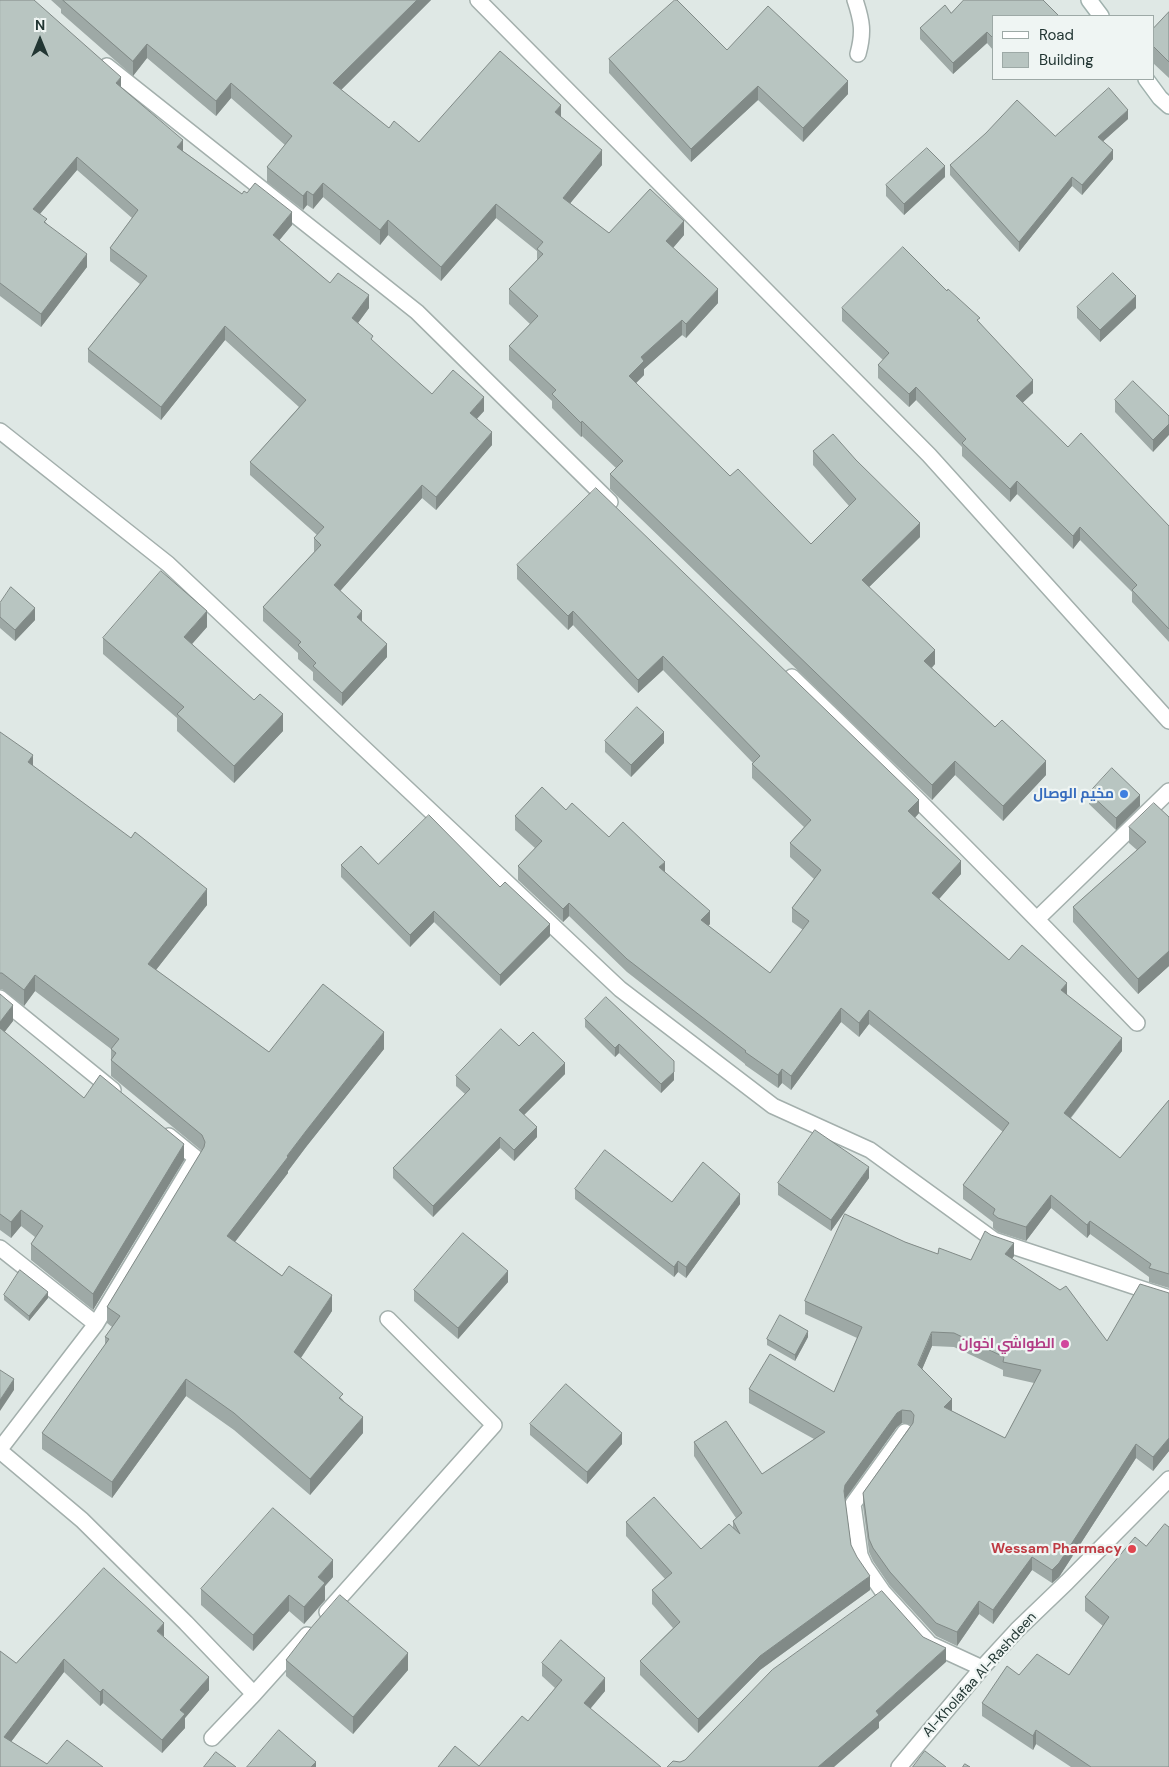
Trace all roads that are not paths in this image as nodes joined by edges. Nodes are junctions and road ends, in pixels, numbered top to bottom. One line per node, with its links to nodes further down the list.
1 (478, 0): 12 (street)
2 (855, 0): 5 (street)
3 (1089, 0): 4 (street)
4 (1100, 15)
5 (858, 54)
6 (96, 56): 10 (street)
7 (1147, 80): 8 (street)
8 (1169, 106)
9 (0, 432): 20 (street)
10 (622, 513)
11 (778, 664): 14 (street)
12 (1169, 721)
13 (1169, 791): 14 (street)
14 (1037, 919): 16 (street)
15 (0, 998): 17 (street)
16 (1137, 1023)
17 (121, 1097)
18 (158, 1127): 22 (street)
19 (0, 1248): 22 (street)
20 (1169, 1298)
21 (388, 1319): 29 (street)
22 (96, 1324): 24 (street)
23 (904, 1432): 26 (street)
24 (0, 1450): 29 (street)
25 (1169, 1480): 28 (street, Al-Kholafaa Al-Rashdeen)
26 (883, 1592): 27 (street); 28 (street)
27 (868, 1604)
28 (982, 1668): 31 (street, Al-Kholafaa Al-Rashdeen)
29 (254, 1694): 30 (street)
30 (212, 1738)
31 (899, 1767)

